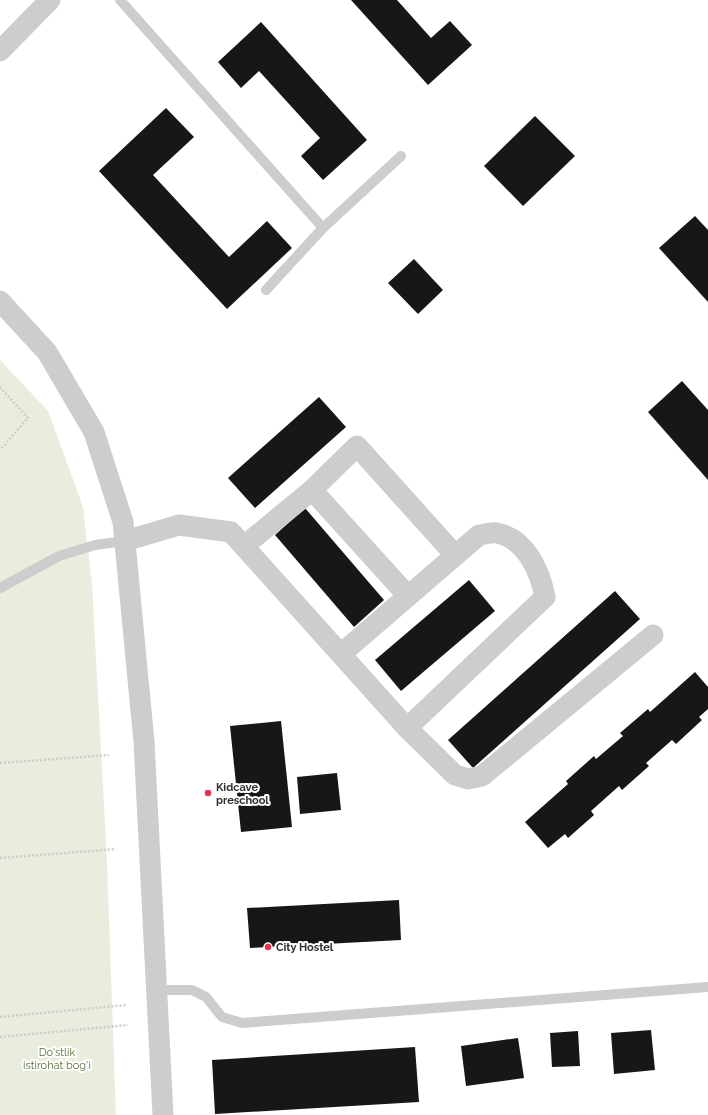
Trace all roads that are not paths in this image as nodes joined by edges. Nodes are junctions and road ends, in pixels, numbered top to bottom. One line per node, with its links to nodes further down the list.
1 (50, 0): 3 (street)
2 (120, 0): 5 (lane)
3 (0, 51)
4 (401, 156): 5 (lane)
5 (323, 228): 6 (lane)
6 (266, 290)
7 (0, 301): 9 (street)
8 (312, 490): 10 (street); 11 (street); 13 (street)
9 (125, 541): 10 (street); 12 (lane); 18 (street)
10 (244, 546): 15 (street)
11 (455, 555): 13 (street); 16 (street)
12 (0, 588)
13 (408, 596): 15 (street)
14 (653, 635): 16 (street)
15 (341, 654): 16 (street)
16 (407, 728)
17 (708, 987): 18 (lane)
18 (157, 990): 19 (street)
19 (163, 1115)

